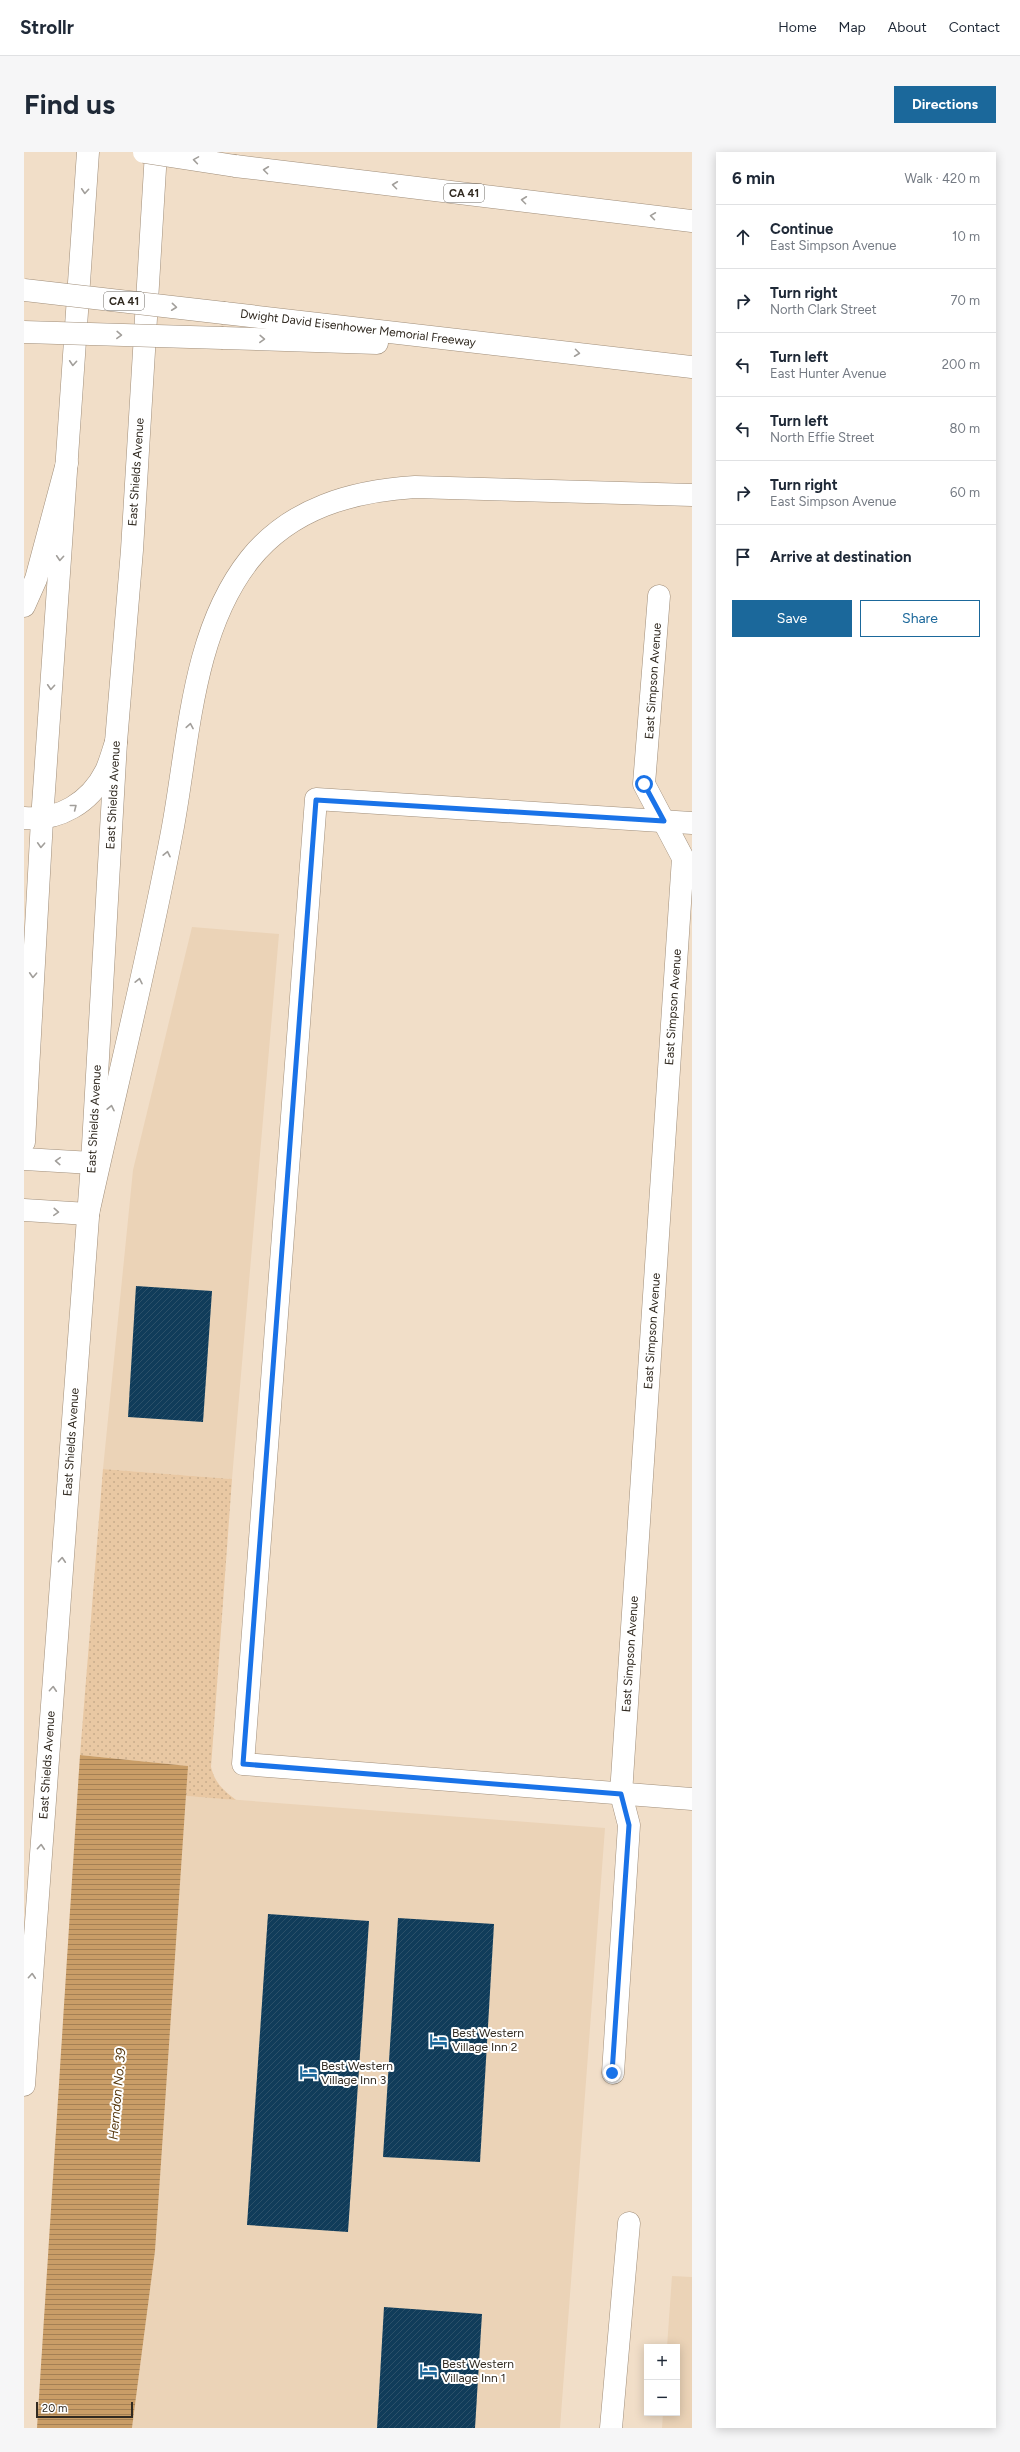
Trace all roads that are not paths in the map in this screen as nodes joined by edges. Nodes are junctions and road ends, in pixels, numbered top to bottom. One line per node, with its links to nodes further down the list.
1 (88, 152): 9 (main road, one-way to 9)
2 (144, 152): 4 (main road, CA 41, one-way to 2, bridge)
3 (156, 152): 13 (main road, East Shields Avenue)
4 (692, 221)
5 (24, 290): 7 (main road, Dwight David Eisenhower Memorial Freeway / CA 41, one-way to 7, bridge)
6 (24, 332): 7 (main road, one-way to 7, bridge)
7 (538, 348): 8 (main road, Dwight David Eisenhower Memorial Freeway / CA 41, one-way to 8)
8 (692, 367)
9 (66, 463): 12 (main road); 14 (main road, one-way to 14)
10 (692, 495): 21 (main road, one-way to 10)
11 (659, 596): 15 (main road, East Simpson Avenue)
12 (24, 606)
13 (116, 742): 14 (main road, one-way to 13); 19 (main road, East Shields Avenue)
14 (33, 819): 17 (main road, one-way to 17)
15 (664, 821): 16 (main road); 22 (main road, East Simpson Avenue); 22 (main road)
16 (692, 823)
17 (24, 1142)
18 (24, 1159): 19 (main road, one-way to 18)
19 (92, 1163): 21 (main road, East Shields Avenue)
20 (24, 1210): 21 (main road, one-way to 21)
21 (88, 1214): 25 (main road, East Shields Avenue, one-way to 21)
22 (621, 1794): 23 (main road); 24 (main road, East Simpson Avenue)
23 (692, 1799)
24 (612, 2073)
25 (24, 2085)
26 (629, 2223): 27 (main road)
27 (611, 2428)

